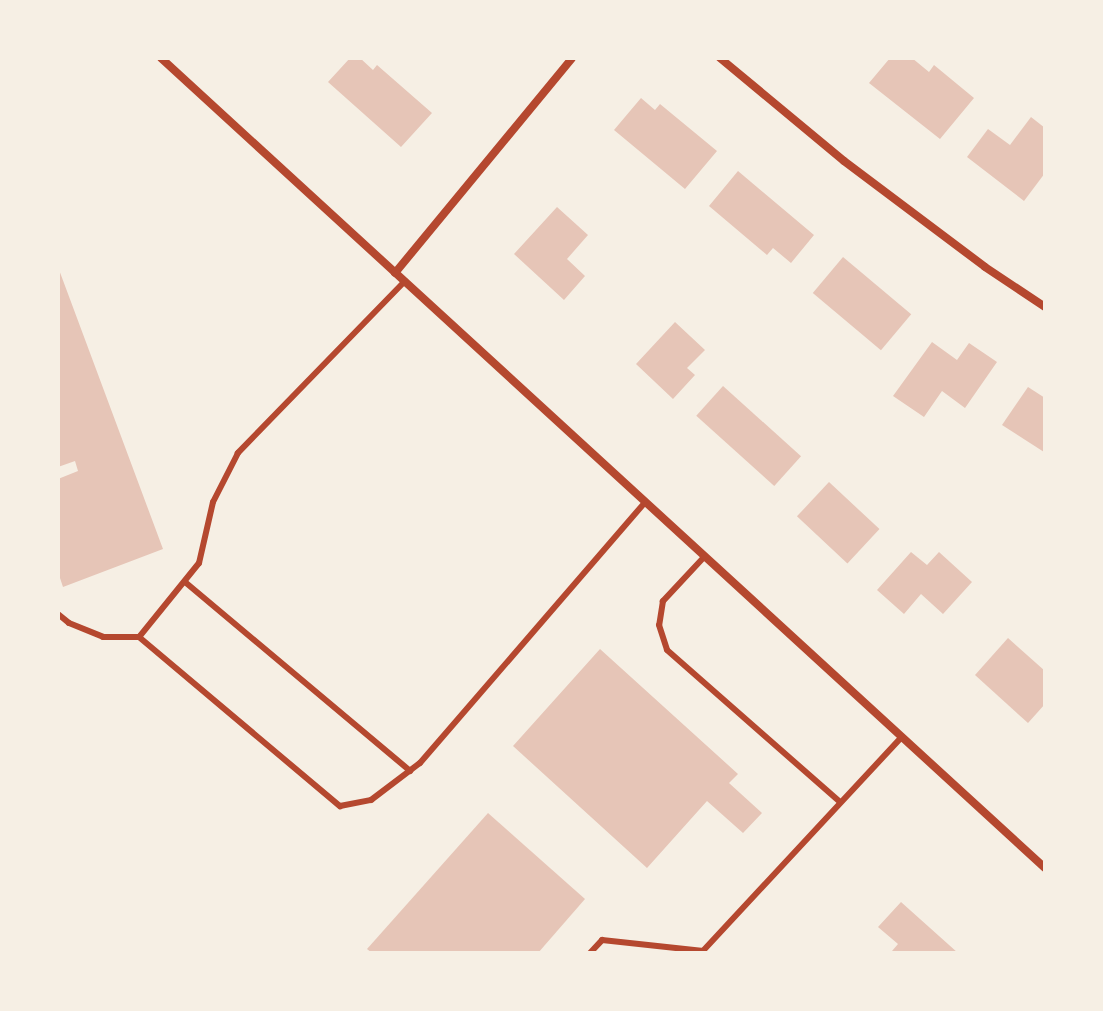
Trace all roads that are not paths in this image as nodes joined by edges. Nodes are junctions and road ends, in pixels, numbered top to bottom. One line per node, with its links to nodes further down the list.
1 (161, 58): 4 (street)
2 (572, 58): 4 (street)
3 (720, 58): 6 (street)
4 (395, 273): 5 (street)
5 (405, 281): 7 (street); 9 (lane)
6 (1045, 307)
7 (645, 502): 8 (street); 13 (lane)
8 (705, 556): 12 (street); 14 (lane)
9 (185, 582): 11 (lane); 13 (lane)
10 (58, 614): 11 (lane)
11 (139, 637): 13 (lane)
12 (902, 737): 14 (lane); 15 (street)
13 (410, 771)
14 (840, 802): 16 (lane)
15 (1045, 868)
16 (702, 952): 17 (lane)
17 (590, 953)

